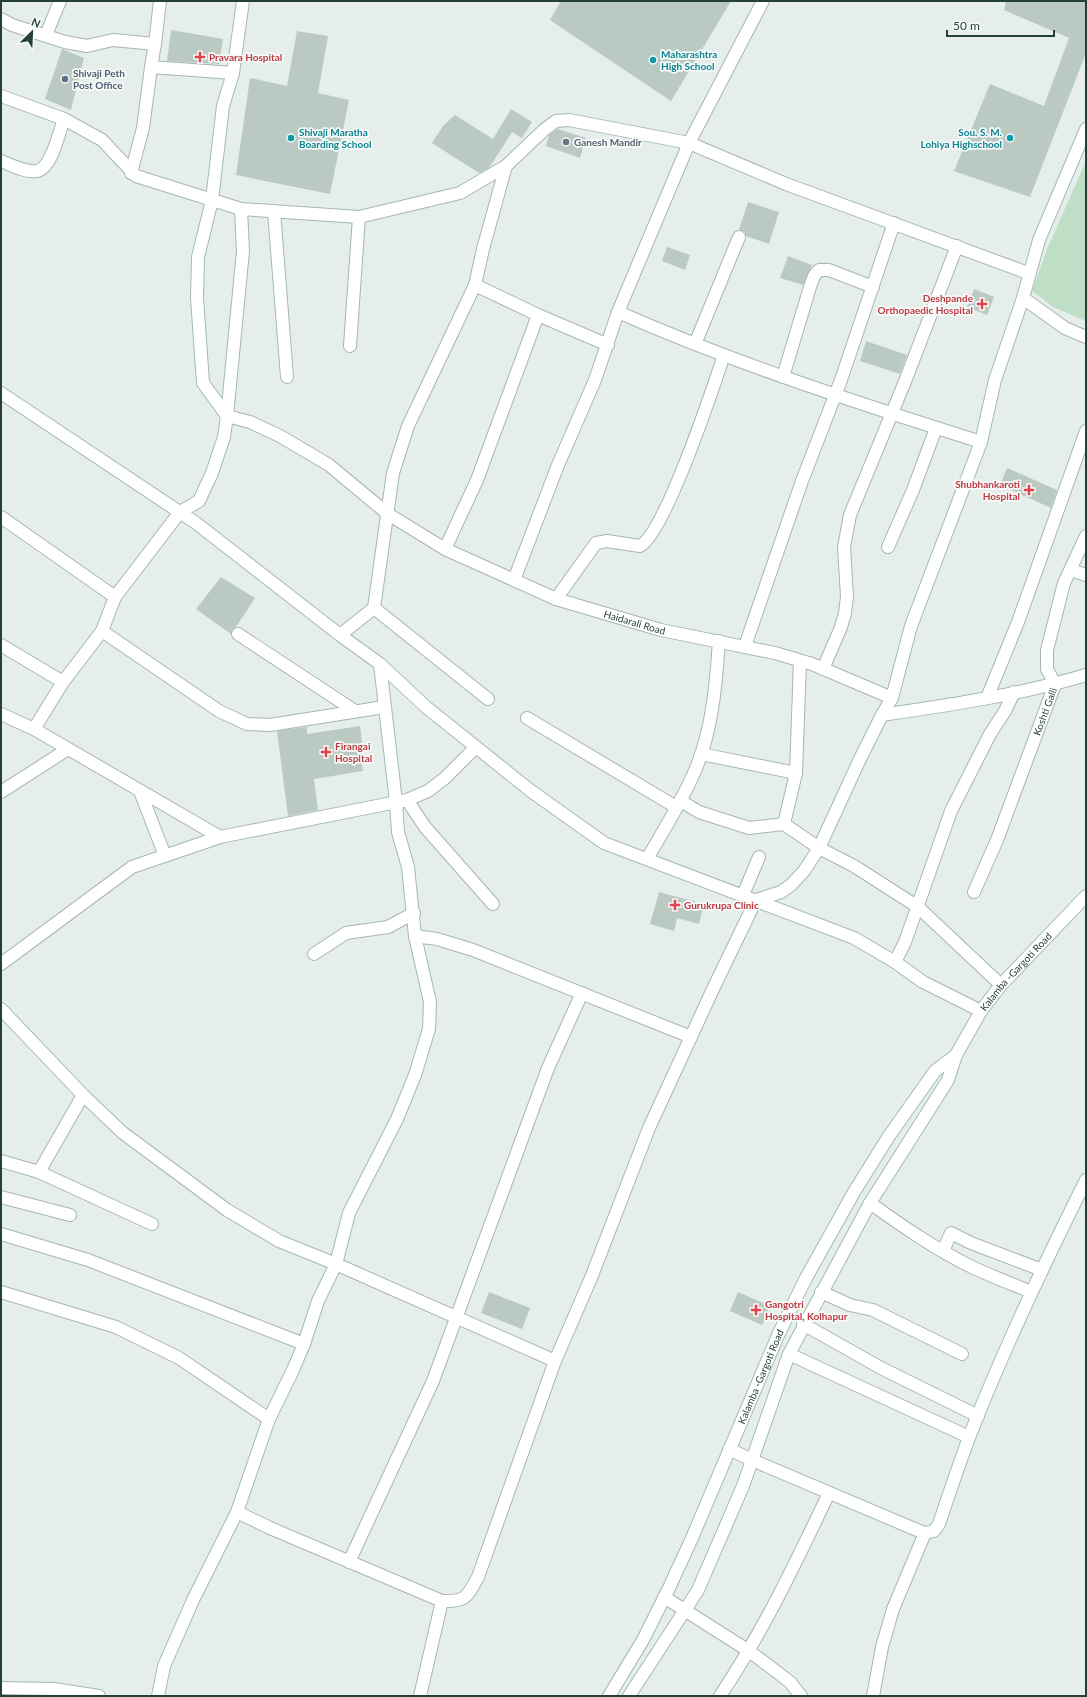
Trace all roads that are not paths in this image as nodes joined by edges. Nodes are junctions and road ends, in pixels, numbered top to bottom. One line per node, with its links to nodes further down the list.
1 (60, 1): 6 (street)
2 (160, 1): 7 (street)
3 (243, 1): 9 (street)
4 (763, 1): 13 (street)
5 (1, 18): 6 (street)
6 (46, 35): 7 (street)
7 (154, 44): 8 (street)
8 (151, 67): 9 (street); 16 (street)
9 (233, 73): 17 (street)
10 (1, 96): 11 (street)
11 (64, 120): 14 (street); 16 (street)
12 (1086, 129): 24 (street)
13 (689, 143): 15 (street); 21 (street); 28 (street)
14 (1, 161)
15 (506, 166): 20 (street); 25 (street)
16 (131, 173): 17 (street)
17 (212, 200): 18 (street); 40 (street)
18 (241, 209): 19 (street); 40 (street)
19 (274, 211): 20 (street); 36 (street)
20 (359, 217): 33 (street)
21 (894, 223): 23 (street); 26 (street)
22 (739, 237): 31 (street)
23 (957, 246): 24 (street); 39 (street)
24 (1028, 273): 27 (street)
25 (475, 285): 29 (street); 45 (street)
26 (873, 287): 35 (street); 38 (street)
27 (1023, 298): 30 (street); 43 (street)
28 (618, 312): 31 (street); 32 (street)
29 (538, 316): 32 (street); 49 (street)
30 (1086, 337)
31 (695, 344): 34 (street)
32 (608, 345): 52 (street)
33 (350, 346)
34 (724, 355): 35 (street); 54 (street)
35 (783, 376): 38 (street)
36 (287, 377)
37 (1, 393): 44 (street)
38 (835, 394): 39 (street); 61 (street)
39 (891, 414): 41 (street); 64 (street)
40 (227, 416): 44 (street); 45 (street, Haidarali Road)
41 (936, 428): 43 (street); 48 (street)
42 (1086, 431): 70 (street)
43 (981, 442): 69 (street)
44 (180, 512): 53 (street); 58 (street)
45 (388, 514): 49 (street, Haidarali Road); 55 (street)
46 (1, 517): 53 (street)
47 (1086, 536): 50 (street, Koshti Galli)
48 (888, 547)
49 (445, 549): 52 (street, Haidarali Road)
50 (1070, 570): 51 (street); 67 (street, Koshti Galli)
51 (1086, 575)
52 (514, 580): 54 (street, Haidarali Road)
53 (115, 597): 56 (street)
54 (556, 599): 59 (street, Haidarali Road)
55 (374, 608): 58 (street); 71 (street)
56 (102, 631): 66 (street); 73 (street)
57 (238, 634): 73 (street)
58 (340, 635): 63 (street)
59 (719, 642): 61 (street, Haidarali Road); 80 (street)
60 (1, 645): 66 (street)
61 (745, 646): 62 (street, Haidarali Road)
62 (800, 661): 64 (street, Haidarali Road); 81 (street)
63 (380, 664): 72 (street); 78 (street)
64 (823, 669): 69 (street, Haidarali Road)
65 (1086, 675): 67 (street)
66 (63, 682): 77 (street)
67 (1054, 684): 68 (street); 92 (street, Koshti Galli)
68 (1014, 692): 70 (street); 97 (street)
69 (892, 698): 75 (street)
70 (987, 698): 75 (street)
71 (488, 699)
72 (384, 707): 73 (street); 84 (street)
73 (355, 711)
74 (1, 714): 77 (street)
75 (882, 715): 88 (street)
76 (527, 718): 85 (street)
77 (34, 730): 79 (street)
78 (476, 747): 84 (street); 91 (street)
79 (68, 749): 82 (street); 83 (street)
80 (701, 754): 81 (street); 85 (street)
81 (796, 773): 86 (street)
82 (140, 791): 87 (street); 89 (street)
83 (1, 792)
84 (402, 801): 87 (street); 96 (street); 98 (street)
85 (678, 804): 86 (street); 91 (street)
86 (784, 824): 88 (street)
87 (220, 837): 89 (street)
88 (819, 848): 95 (street); 97 (street)
89 (165, 856): 102 (street)
90 (759, 857): 93 (street)
91 (647, 859): 93 (street)
92 (974, 892)
93 (743, 895): 95 (street)
94 (1086, 896): 103 (street, Kalamba -Gargoti Road)
95 (756, 900): 101 (street); 107 (street)
96 (493, 904)
97 (918, 907): 101 (street); 103 (street)
98 (414, 913): 99 (street); 100 (street)
99 (415, 936): 104 (street); 119 (street)
100 (314, 954)
101 (894, 962): 106 (street)
102 (1, 964)
103 (1001, 985): 106 (street, Kalamba -Gargoti Road)
104 (582, 993): 107 (street); 124 (street)
105 (1, 1009): 109 (street)
106 (981, 1011): 108 (street, Kalamba -Gargoti Road)
107 (691, 1037): 129 (street)
108 (956, 1055): 114 (street, Kalamba -Gargoti Road); 133 (street, Kalamba -Gargoti Road)
109 (83, 1095): 111 (street); 119 (street)
110 (1, 1161): 111 (street)
111 (39, 1172): 116 (street)
112 (1086, 1180): 120 (street)
113 (1, 1197): 115 (street)
114 (870, 1202): 118 (street); 122 (street, Kalamba -Gargoti Road)
115 (70, 1215)
116 (152, 1224)
117 (1, 1234): 126 (street)
118 (942, 1251): 120 (street); 123 (street)
119 (336, 1264): 124 (street); 126 (street)
120 (1042, 1270): 123 (street)
121 (1, 1292): 131 (street)
122 (821, 1292): 125 (street, Kalamba -Gargoti Road); 128 (street)
123 (1031, 1292): 130 (street)
124 (457, 1317): 129 (street); 138 (street)
125 (803, 1324): 127 (street, Kalamba -Gargoti Road); 130 (street)
126 (304, 1344): 131 (street)
127 (788, 1354): 132 (street); 134 (street, Kalamba -Gargoti Road)
128 (962, 1354)
129 (555, 1361): 140 (street)
130 (978, 1416): 132 (street)
131 (269, 1419): 136 (street)
132 (969, 1437): 137 (street)
133 (730, 1449): 134 (street); 139 (street, Kalamba -Gargoti Road)
134 (752, 1460): 135 (street); 141 (street, Kalamba -Gargoti Road)
135 (829, 1493): 137 (street); 142 (street)
136 (237, 1512): 138 (street); 145 (street)
137 (925, 1533): 151 (street)
138 (349, 1562): 140 (street)
139 (664, 1598): 141 (street); 147 (street, Kalamba -Gargoti Road)
140 (442, 1601): 146 (street)
141 (685, 1610): 142 (street); 148 (street, Kalamba -Gargoti Road)
142 (749, 1651): 149 (street); 150 (street)
143 (1, 1688): 144 (street)
144 (99, 1696)
145 (158, 1696)
146 (420, 1696)
147 (609, 1696)
148 (628, 1696)
149 (720, 1696)
150 (801, 1696)
151 (873, 1696)

